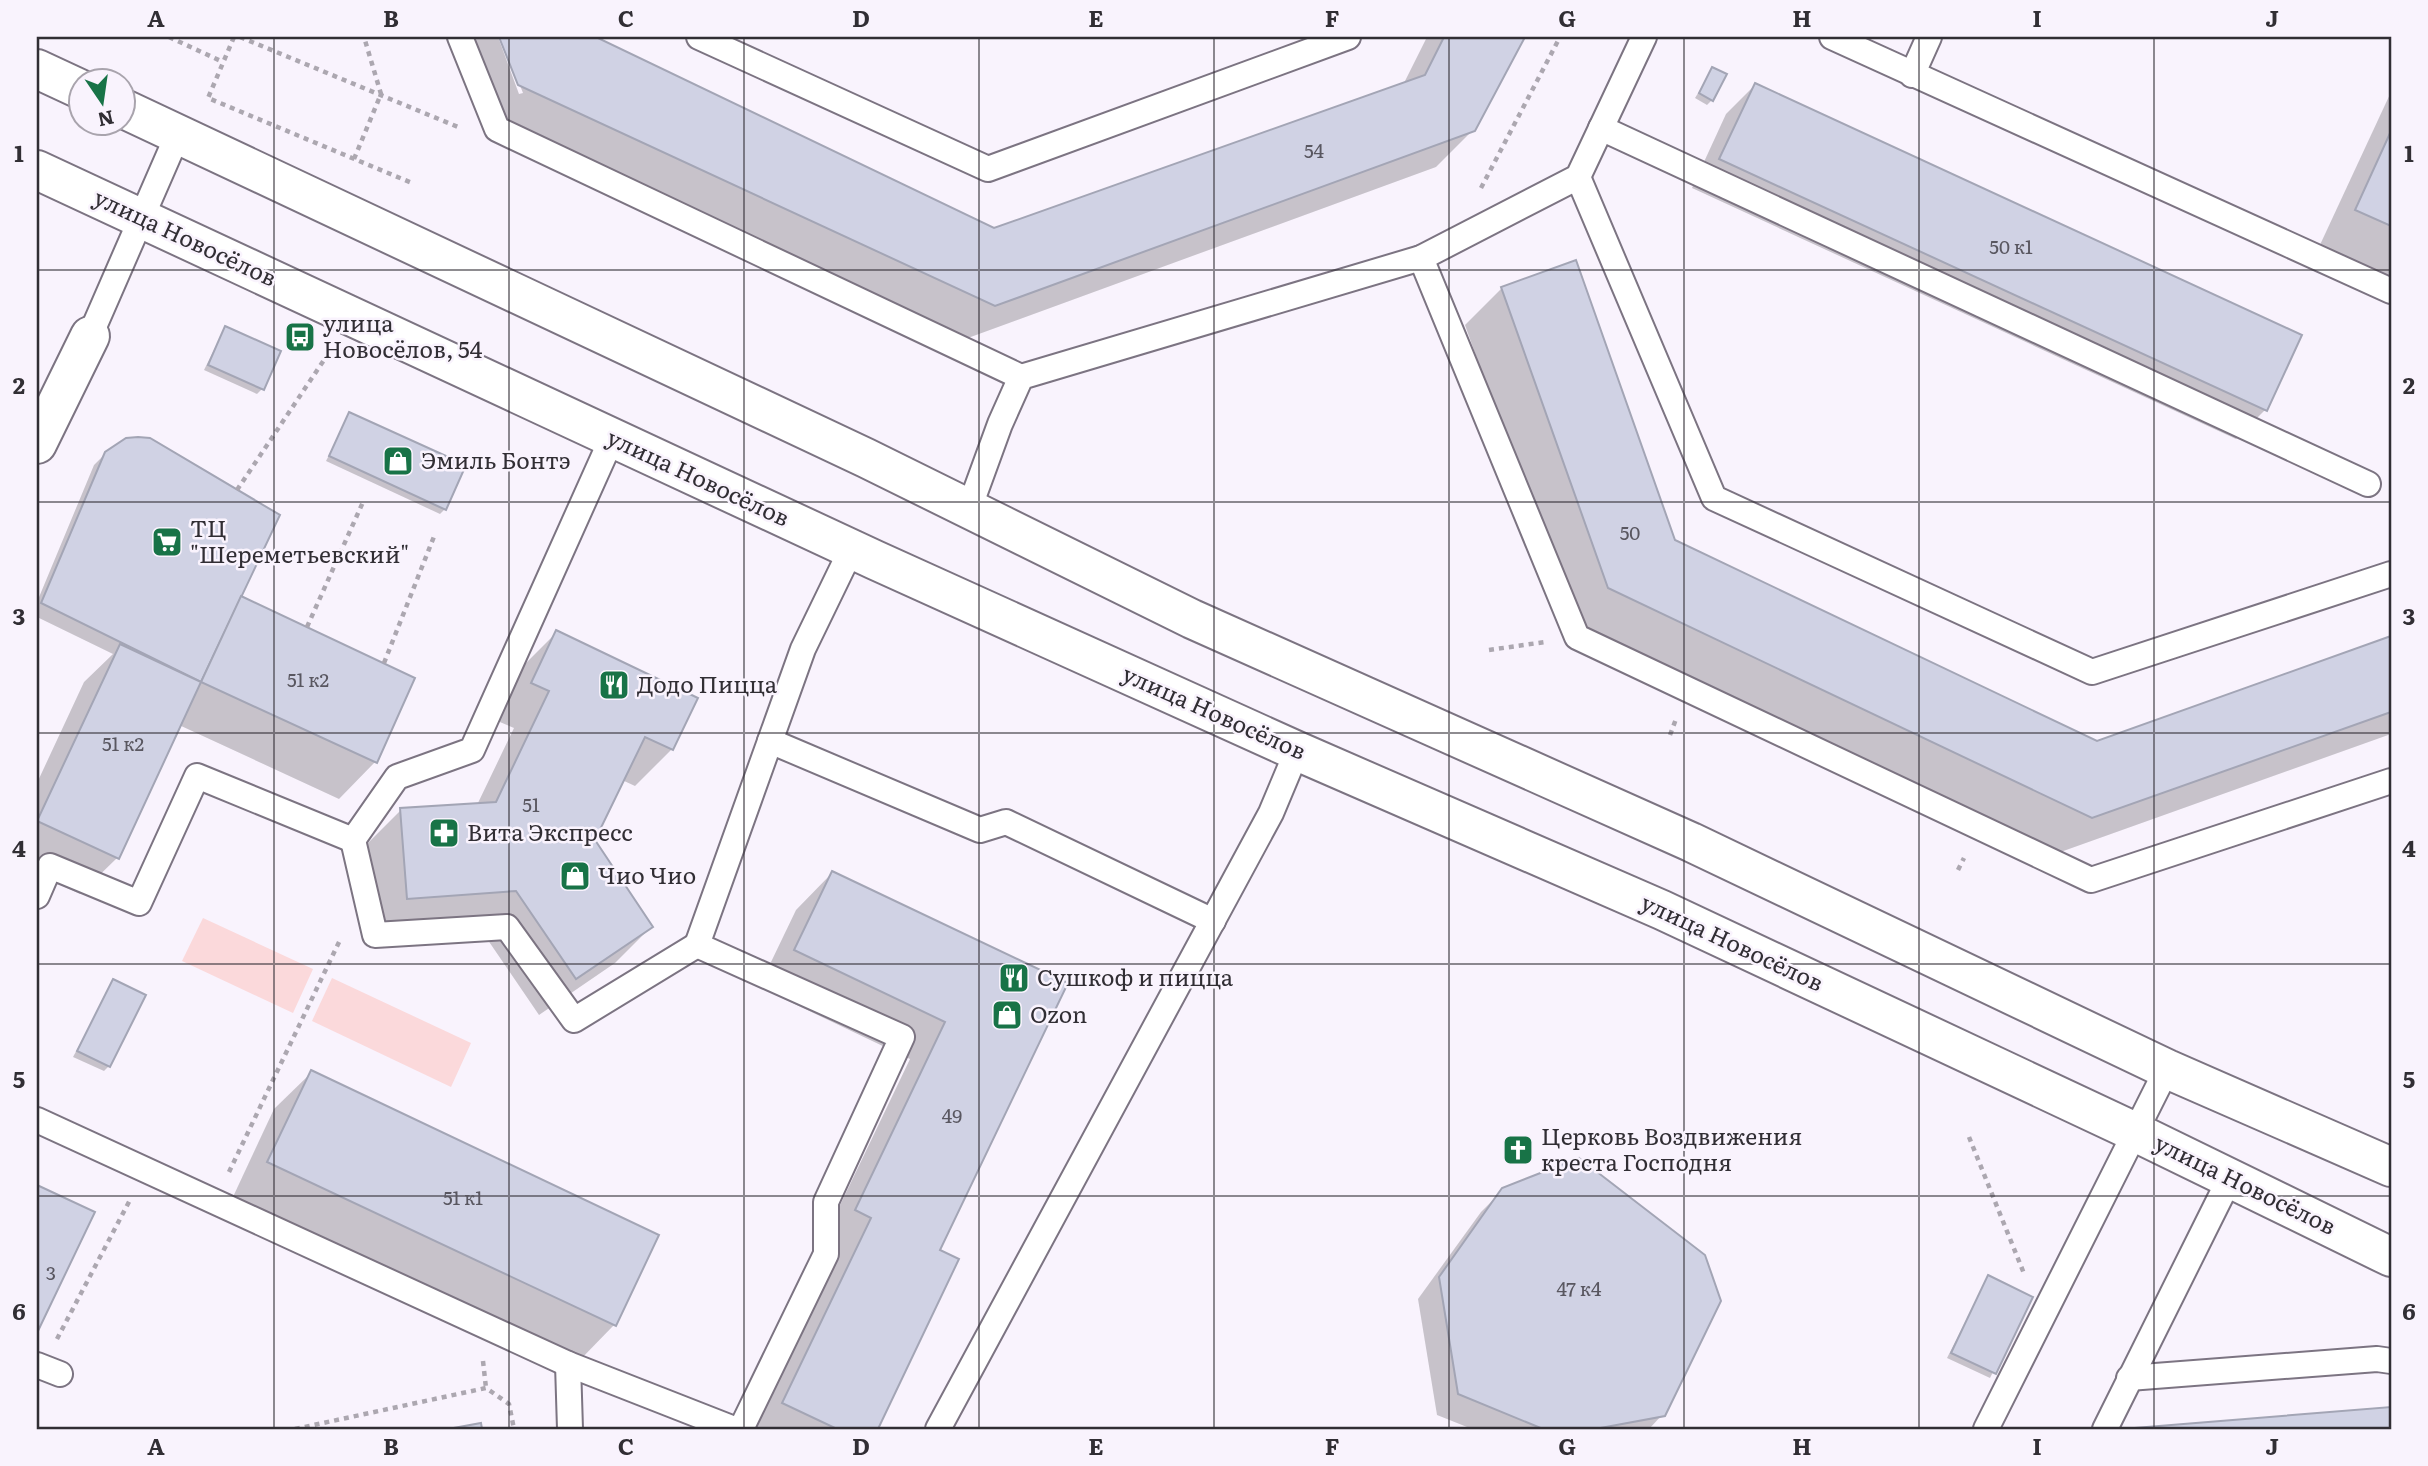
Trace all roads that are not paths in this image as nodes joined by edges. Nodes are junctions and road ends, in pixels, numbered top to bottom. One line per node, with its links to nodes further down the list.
1 (460, 37): 19 (lane)
2 (699, 37): 3 (lane)
3 (1348, 37)
4 (1644, 37): 11 (lane)
5 (1832, 37): 8 (lane)
6 (1928, 37): 8 (lane)
7 (37, 69): 9 (main road)
8 (1912, 75): 17 (lane)
9 (66, 82)
10 (136, 114): 12 (main road)
11 (1601, 128): 14 (lane); 22 (lane)
12 (178, 134): 15 (lane); 23 (main road)
13 (37, 170): 15 (main road, улица Новосёлов)
14 (1578, 177): 16 (lane); 25 (lane)
15 (139, 217): 18 (lane); 20 (main road, улица Новосёлов)
16 (1421, 258): 19 (lane); 28 (lane)
17 (2391, 291)
18 (90, 336): 21 (main road)
19 (1021, 377): 23 (lane)
20 (612, 438): 24 (main road, улица Новосёлов); 29 (lane)
21 (37, 444)
22 (2368, 484)
23 (969, 509): 33 (main road)
24 (852, 548): 26 (lane); 27 (main road, улица Новосёлов)
25 (2391, 574)
26 (770, 741): 31 (lane); 32 (lane)
27 (1297, 751): 31 (lane); 35 (main road, улица Новосёлов)
28 (2391, 781)
29 (353, 840): 30 (lane); 32 (lane)
30 (37, 896)
31 (1213, 921): 45 (lane)
32 (697, 945): 44 (lane)
33 (2167, 1069): 35 (lane); 36 (main road)
34 (37, 1120): 40 (lane)
35 (2135, 1132): 37 (main road, улица Новосёлов); 46 (lane)
36 (2391, 1167)
37 (2230, 1178): 38 (main road, улица Новосёлов); 41 (lane)
38 (2391, 1256)
39 (2391, 1361): 41 (lane)
40 (568, 1364): 42 (lane); 43 (lane)
41 (2129, 1378): 47 (lane)
42 (570, 1429)
43 (734, 1429)
44 (741, 1429)
45 (938, 1429)
46 (1986, 1429)
47 (2105, 1429)

